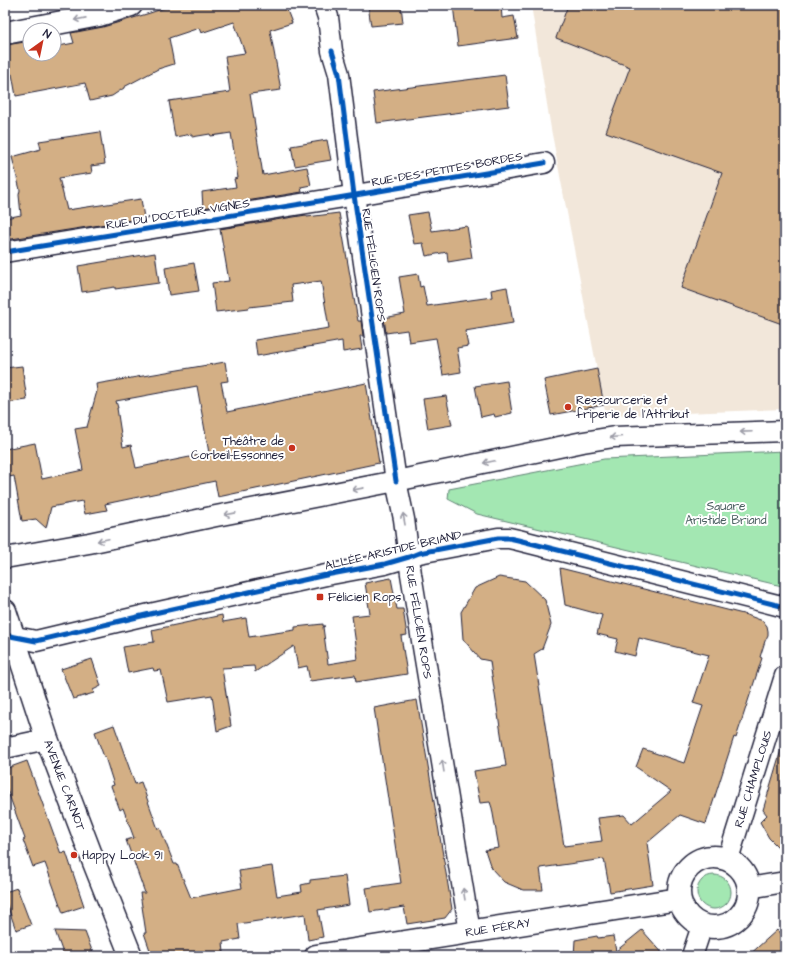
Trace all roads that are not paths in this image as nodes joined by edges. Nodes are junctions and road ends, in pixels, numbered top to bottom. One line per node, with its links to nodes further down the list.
1 (131, 5): 4 (main road, one-way to 4)
2 (309, 5): 5 (street, RUE FÉLICIEN ROPS)
3 (324, 5): 5 (street, RUE FÉLICIEN ROPS)
4 (5, 33)
5 (332, 51): 7 (street, RUE FÉLICIEN ROPS)
6 (544, 163): 7 (street, RUE DES PETITES BORDES)
7 (354, 195): 8 (street, RUE DU DOCTEUR VIGNES); 10 (street, RUE FÉLICIEN ROPS)
8 (5, 252)
9 (785, 431): 10 (street, one-way to 10)
10 (396, 481): 11 (street, RUE FÉLICIEN ROPS, one-way to 10); 12 (street, one-way to 12)
11 (409, 557): 13 (street, ALLÉE ARISTIDE BRIAND); 15 (street, ALLÉE ARISTIDE BRIAND); 24 (street, RUE FÉLICIEN ROPS, one-way to 11)
12 (5, 558)
13 (785, 607)
14 (5, 611): 15 (main road, AVENUE CARNOT)
15 (9, 636): 17 (main road, AVENUE CARNOT)
16 (785, 676): 19 (street, RUE CHAMPLOUIS)
17 (47, 739): 18 (street); 25 (main road, AVENUE CARNOT)
18 (5, 748)
19 (728, 859): 21 (main road); 22 (main road)
20 (785, 882): 21 (street)
21 (750, 888): 23 (main road)
22 (679, 899): 23 (main road); 24 (main road, RUE FÉRAY)
23 (702, 926): 27 (street)
24 (470, 932): 26 (main road, RUE FÉRAY)
25 (131, 956)
26 (316, 956)
27 (692, 956)

